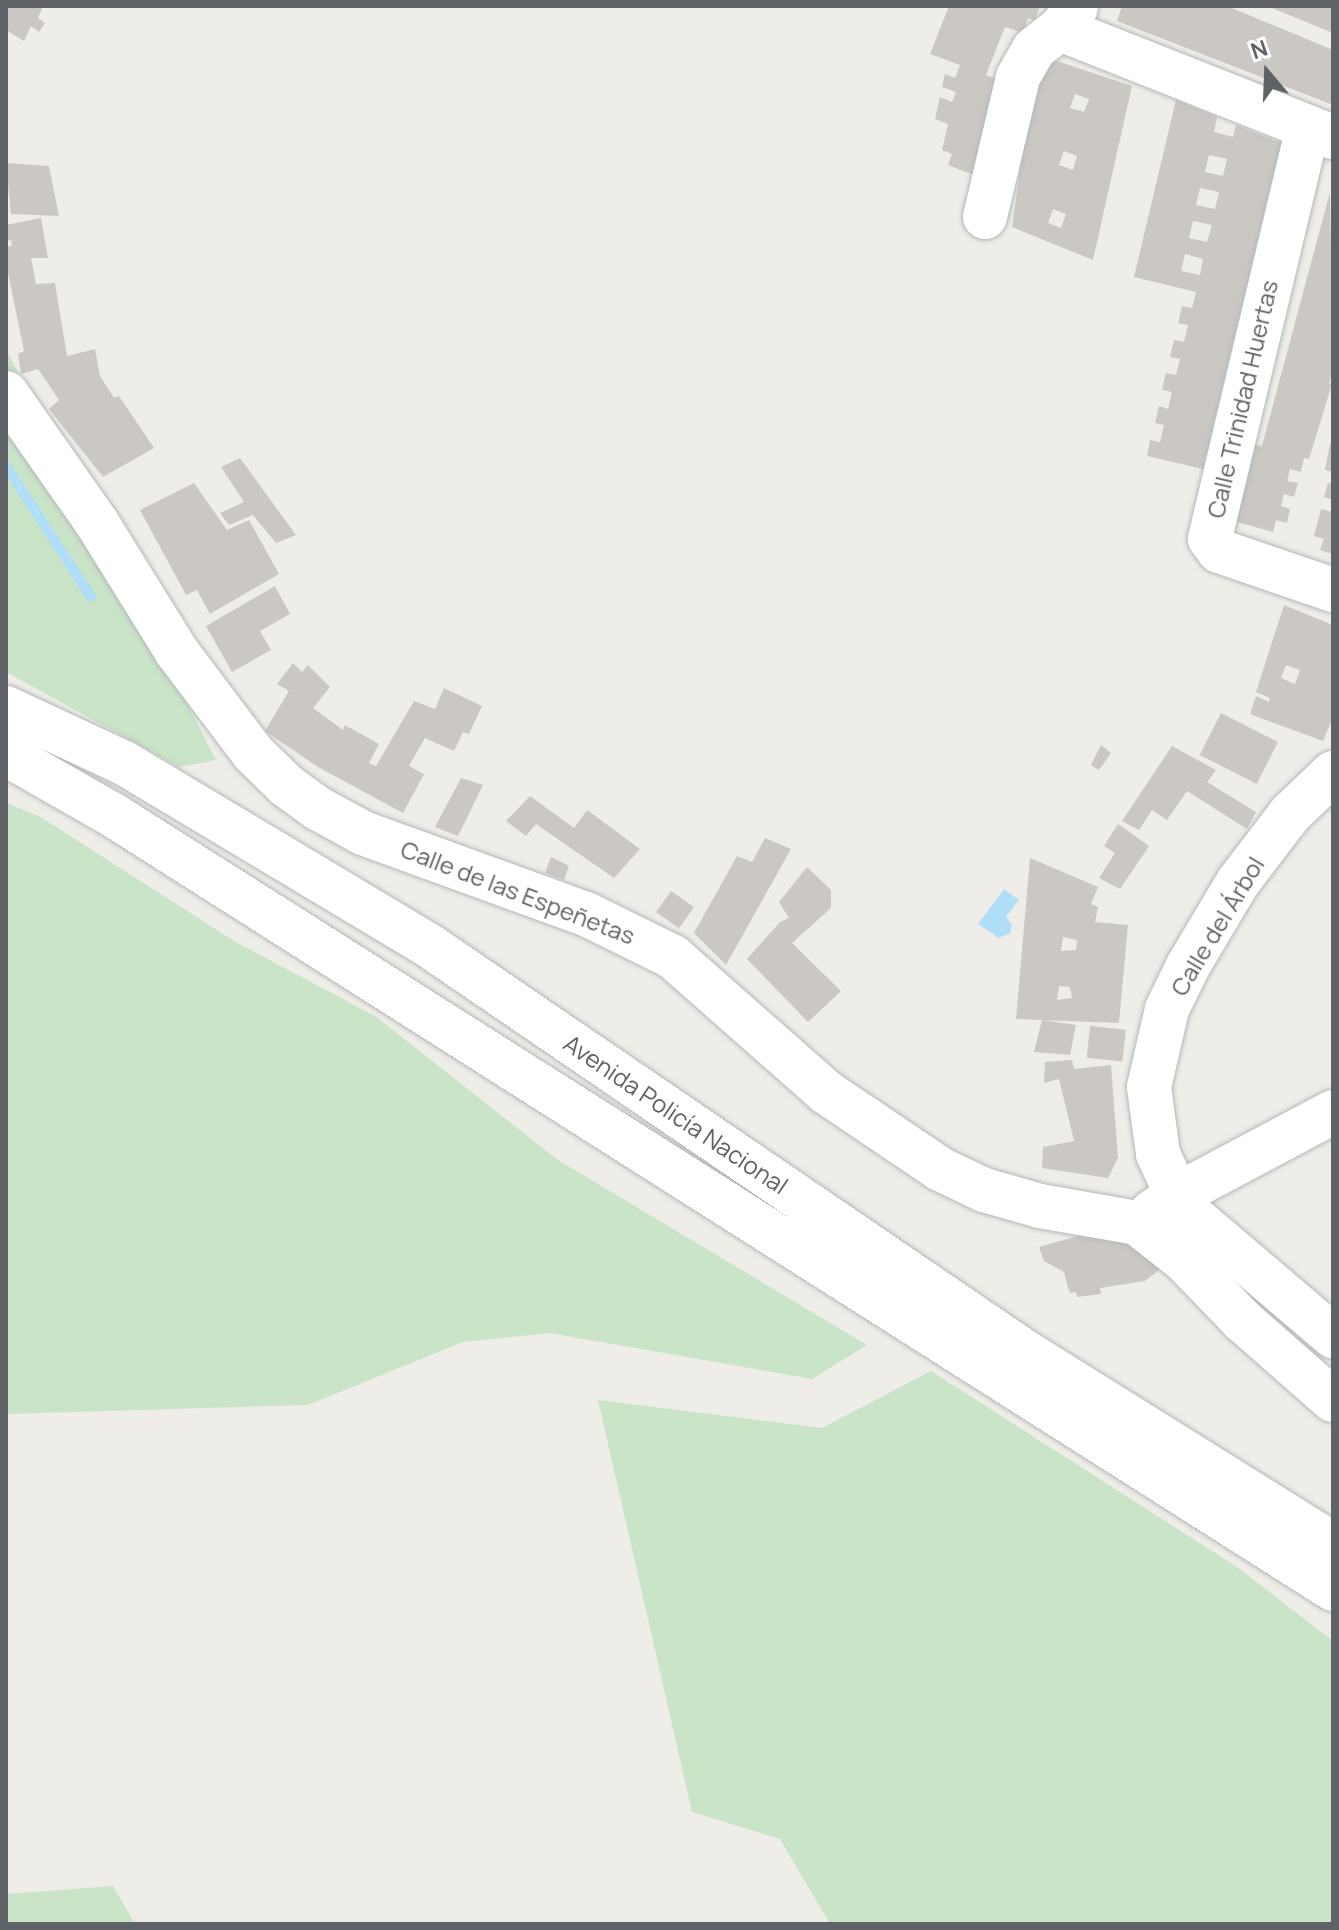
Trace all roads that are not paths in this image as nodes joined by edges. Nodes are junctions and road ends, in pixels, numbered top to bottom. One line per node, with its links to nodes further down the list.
1 (1069, 18): 2 (street); 3 (street)
2 (1320, 132): 5 (street, Calle Trinidad Huertas)
3 (985, 217)
4 (6, 393): 11 (street, Calle de las Espeñetas)
5 (1333, 590)
6 (6, 708): 14 (street, Avenida Policía Nacional)
7 (6, 754): 15 (street, Avenida Policía Nacional)
8 (1330, 784): 10 (street, Calle del Árbol)
9 (1329, 1119): 10 (street)
10 (1177, 1195): 11 (street); 12 (street, Calle del Árbol)
11 (1137, 1223): 13 (street, Calle de las Espeñetas)
12 (1333, 1336)
13 (1333, 1400)
14 (1333, 1544)
15 (1333, 1589)

